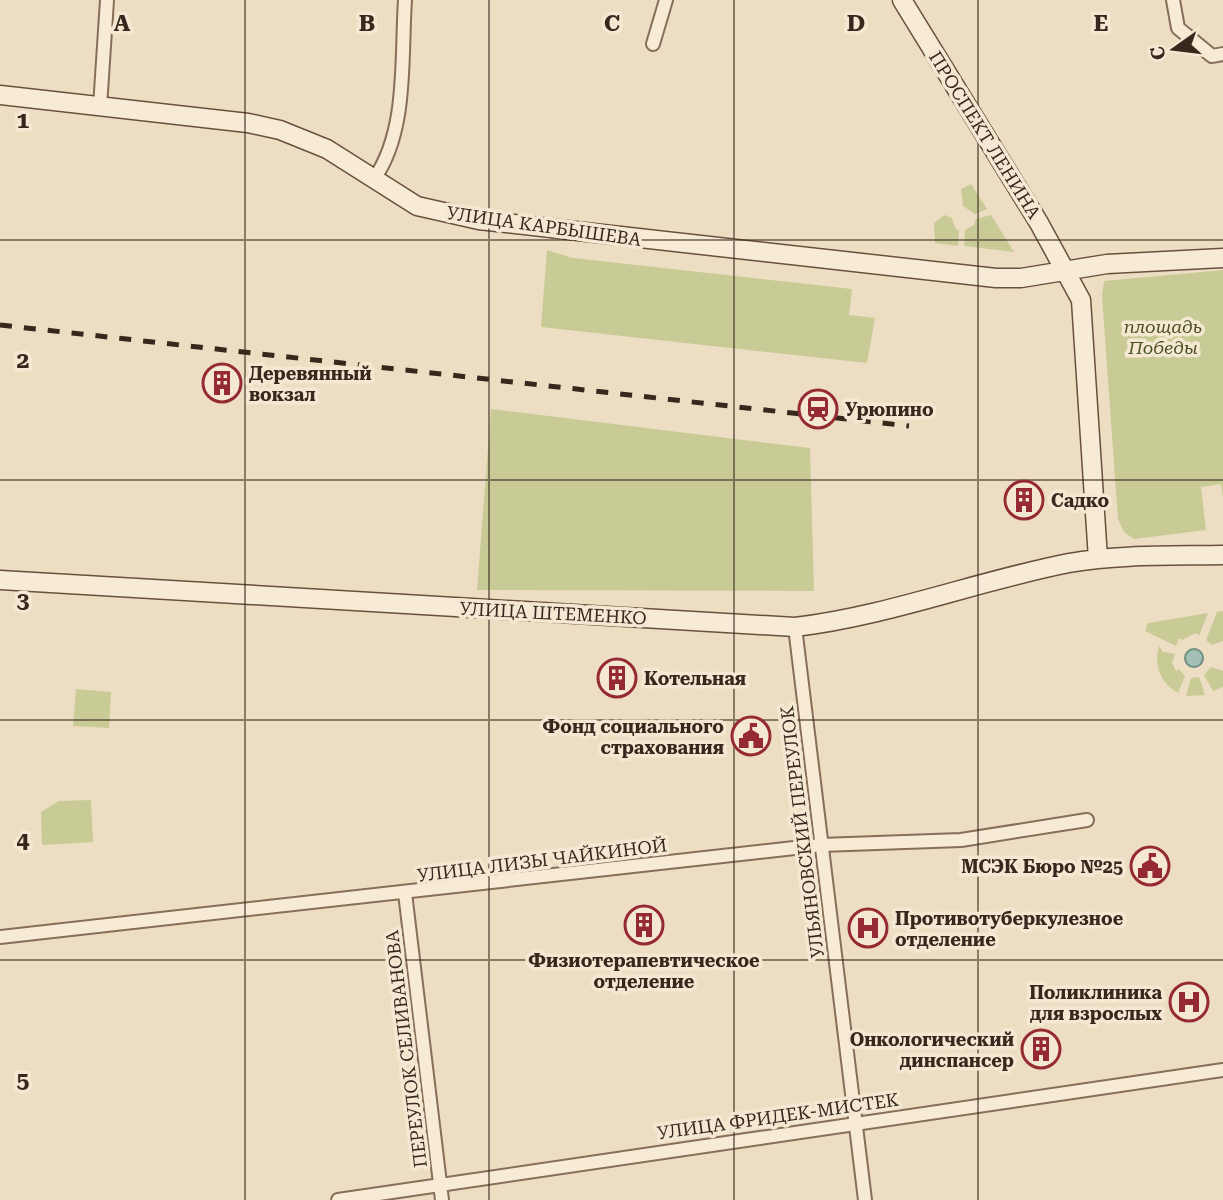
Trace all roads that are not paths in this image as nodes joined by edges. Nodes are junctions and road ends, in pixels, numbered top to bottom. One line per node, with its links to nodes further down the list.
1 (107, 0): 9 (street)
2 (405, 0): 10 (street)
3 (666, 0): 6 (street)
4 (902, 0): 12 (main road, ПРОСПЕКТ ЛЕНИНА)
5 (1173, 0): 7 (street)
6 (653, 44)
7 (1217, 55)
8 (0, 95): 9 (main road, УЛИЦА КАРБЫШЕВА)
9 (100, 107): 10 (main road, УЛИЦА КАРБЫШЕВА)
10 (374, 179): 12 (main road, УЛИЦА КАРБЫШЕВА)
11 (1223, 258): 12 (main road)
12 (1067, 270): 14 (main road)
13 (1223, 555): 14 (main road)
14 (1098, 559): 16 (main road, УЛИЦА ШТЕМЕНКО)
15 (0, 580): 16 (main road, УЛИЦА ШТЕМЕНКО)
16 (795, 627): 18 (street, УЛЬЯНОВСКИЙ ПЕРЕУЛОК)
17 (1087, 820): 18 (street, УЛИЦА ЛИЗЫ ЧАЙКИНОЙ)
18 (821, 845): 19 (street, УЛИЦА ЛИЗЫ ЧАЙКИНОЙ); 22 (street, УЛЬЯНОВСКИЙ ПЕРЕУЛОК)
19 (405, 893): 20 (street, УЛИЦА ЛИЗЫ ЧАЙКИНОЙ); 23 (street, ПЕРЕУЛОК СЕЛИВАНОВА)
20 (0, 937)
21 (1223, 1070): 22 (street, УЛИЦА ФРИДЕК-МИСТЕК)
22 (856, 1122): 23 (street, УЛИЦА ФРИДЕК-МИСТЕК); 26 (street, УЛЬЯНОВСКИЙ ПЕРЕУЛОК)
23 (440, 1184): 24 (street, УЛИЦА ФРИДЕК-МИСТЕК); 25 (street, ПЕРЕУЛОК СЕЛИВАНОВА)
24 (338, 1200)
25 (442, 1200)
26 (865, 1200)

